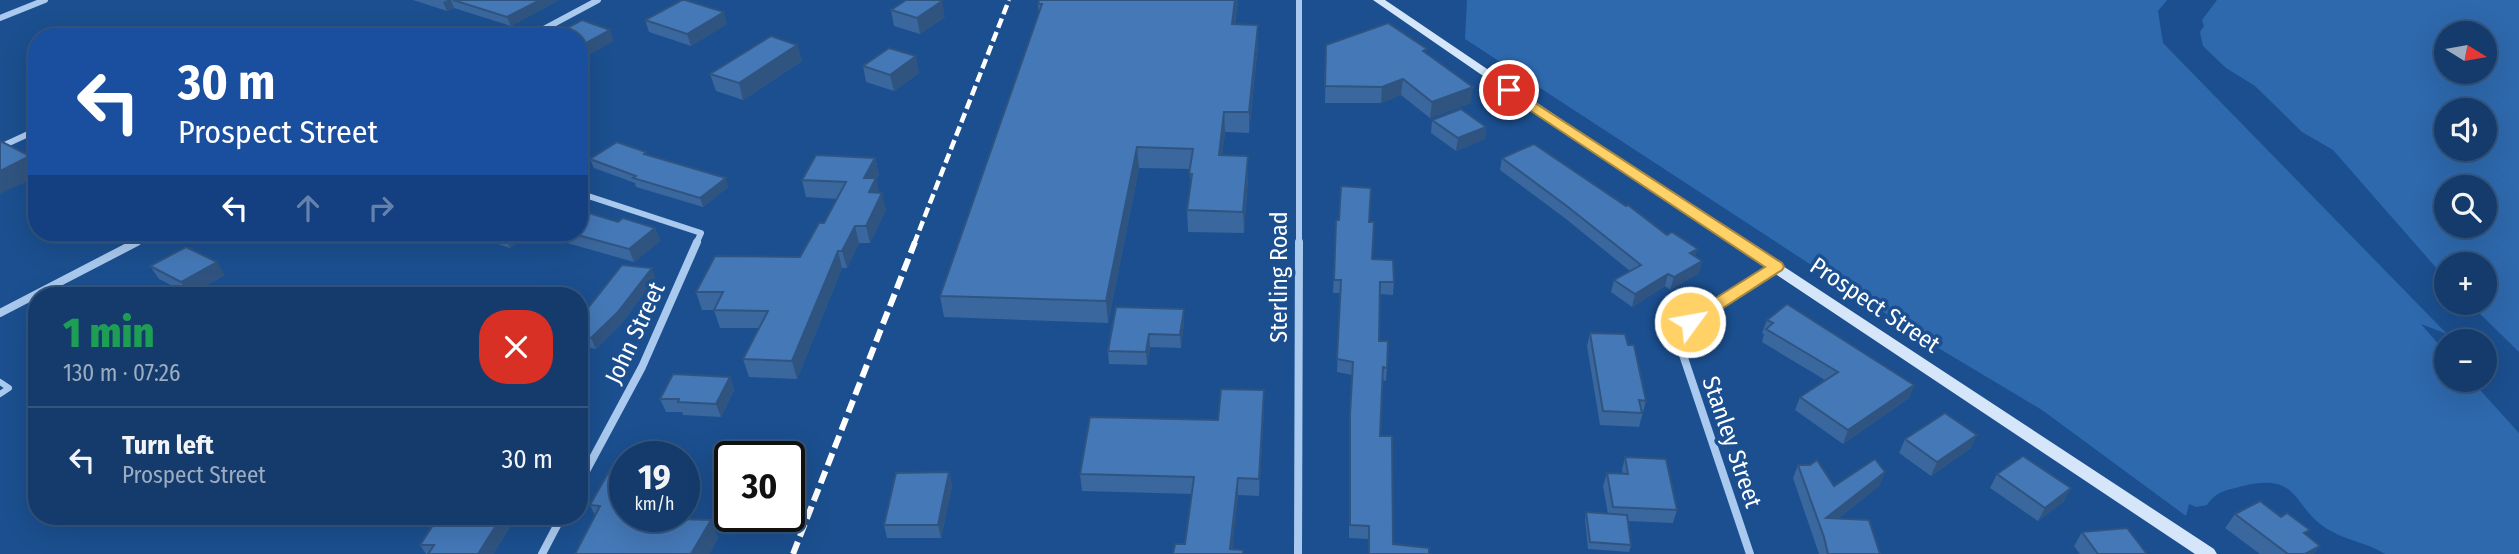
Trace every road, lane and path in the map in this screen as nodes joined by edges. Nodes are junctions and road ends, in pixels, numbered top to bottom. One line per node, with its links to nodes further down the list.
1 (45, 0): 5 (street)
2 (598, 0): 6 (street)
3 (1299, 0): 20 (street, Sterling Road)
4 (1378, 0): 11 (main road, Prospect Street)
5 (0, 18)
6 (546, 28)
7 (28, 135): 8 (street)
8 (0, 147)
9 (588, 196): 17 (street, John Street)
10 (137, 242): 12 (street)
11 (1776, 267): 21 (street, Stanley Street); 22 (main road, Prospect Street)
12 (50, 287)
13 (28, 298): 14 (street)
14 (0, 313)
15 (0, 382): 16 (lane)
16 (0, 394)
17 (588, 467)
18 (557, 525): 19 (street)
19 (542, 554)
20 (1298, 554)
21 (1750, 554)
22 (2208, 554)

